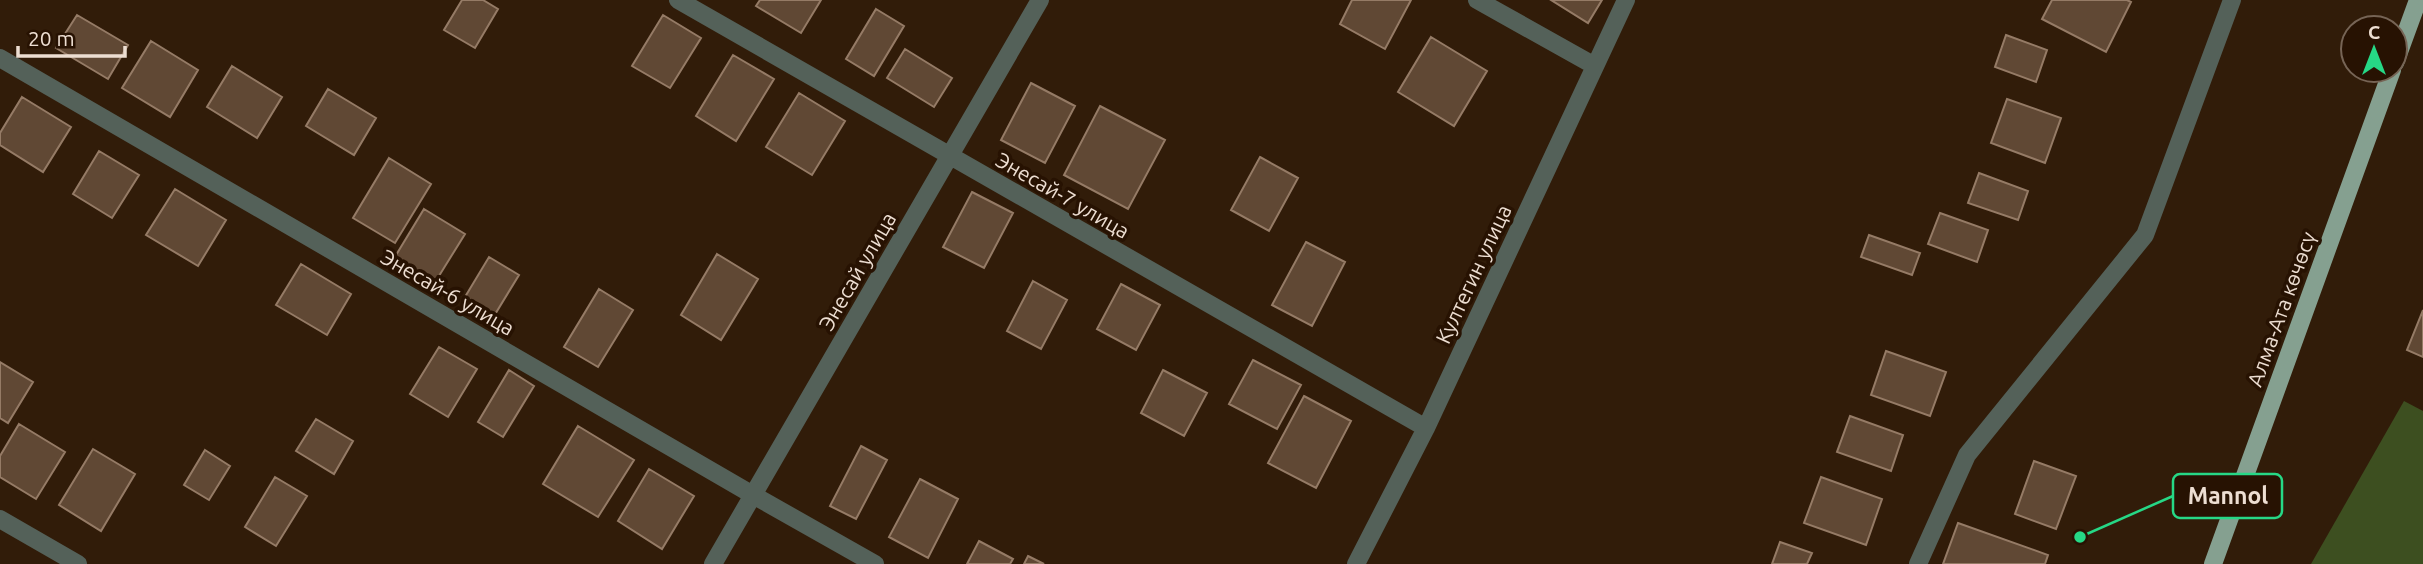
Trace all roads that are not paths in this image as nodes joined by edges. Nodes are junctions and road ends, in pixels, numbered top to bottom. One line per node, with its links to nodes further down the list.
1 (678, 0): 11 (street, Энесай-7 улица)
2 (1040, 0): 11 (street, Энесай улица)
3 (1477, 0): 9 (street)
4 (1626, 0): 9 (street, Култегин улица)
5 (2232, 0): 19 (street)
6 (2418, 0): 7 (main road)
7 (2409, 25)
8 (0, 58): 13 (street, Энесай-6 улица)
9 (1595, 66): 12 (street, Култегин улица)
10 (2387, 84): 20 (main road, Алма-Ата көчөсү)
11 (949, 157): 12 (street, Энесай-7 улица); 13 (street, Энесай улица)
12 (1426, 428): 18 (street, Култегин улица)
13 (753, 495): 16 (street, Энесай улица); 17 (street, Энесай-6 улица)
14 (0, 519): 15 (street)
15 (78, 564)
16 (713, 564)
17 (875, 564)
18 (1356, 564)
19 (1918, 564)
20 (2213, 564)

